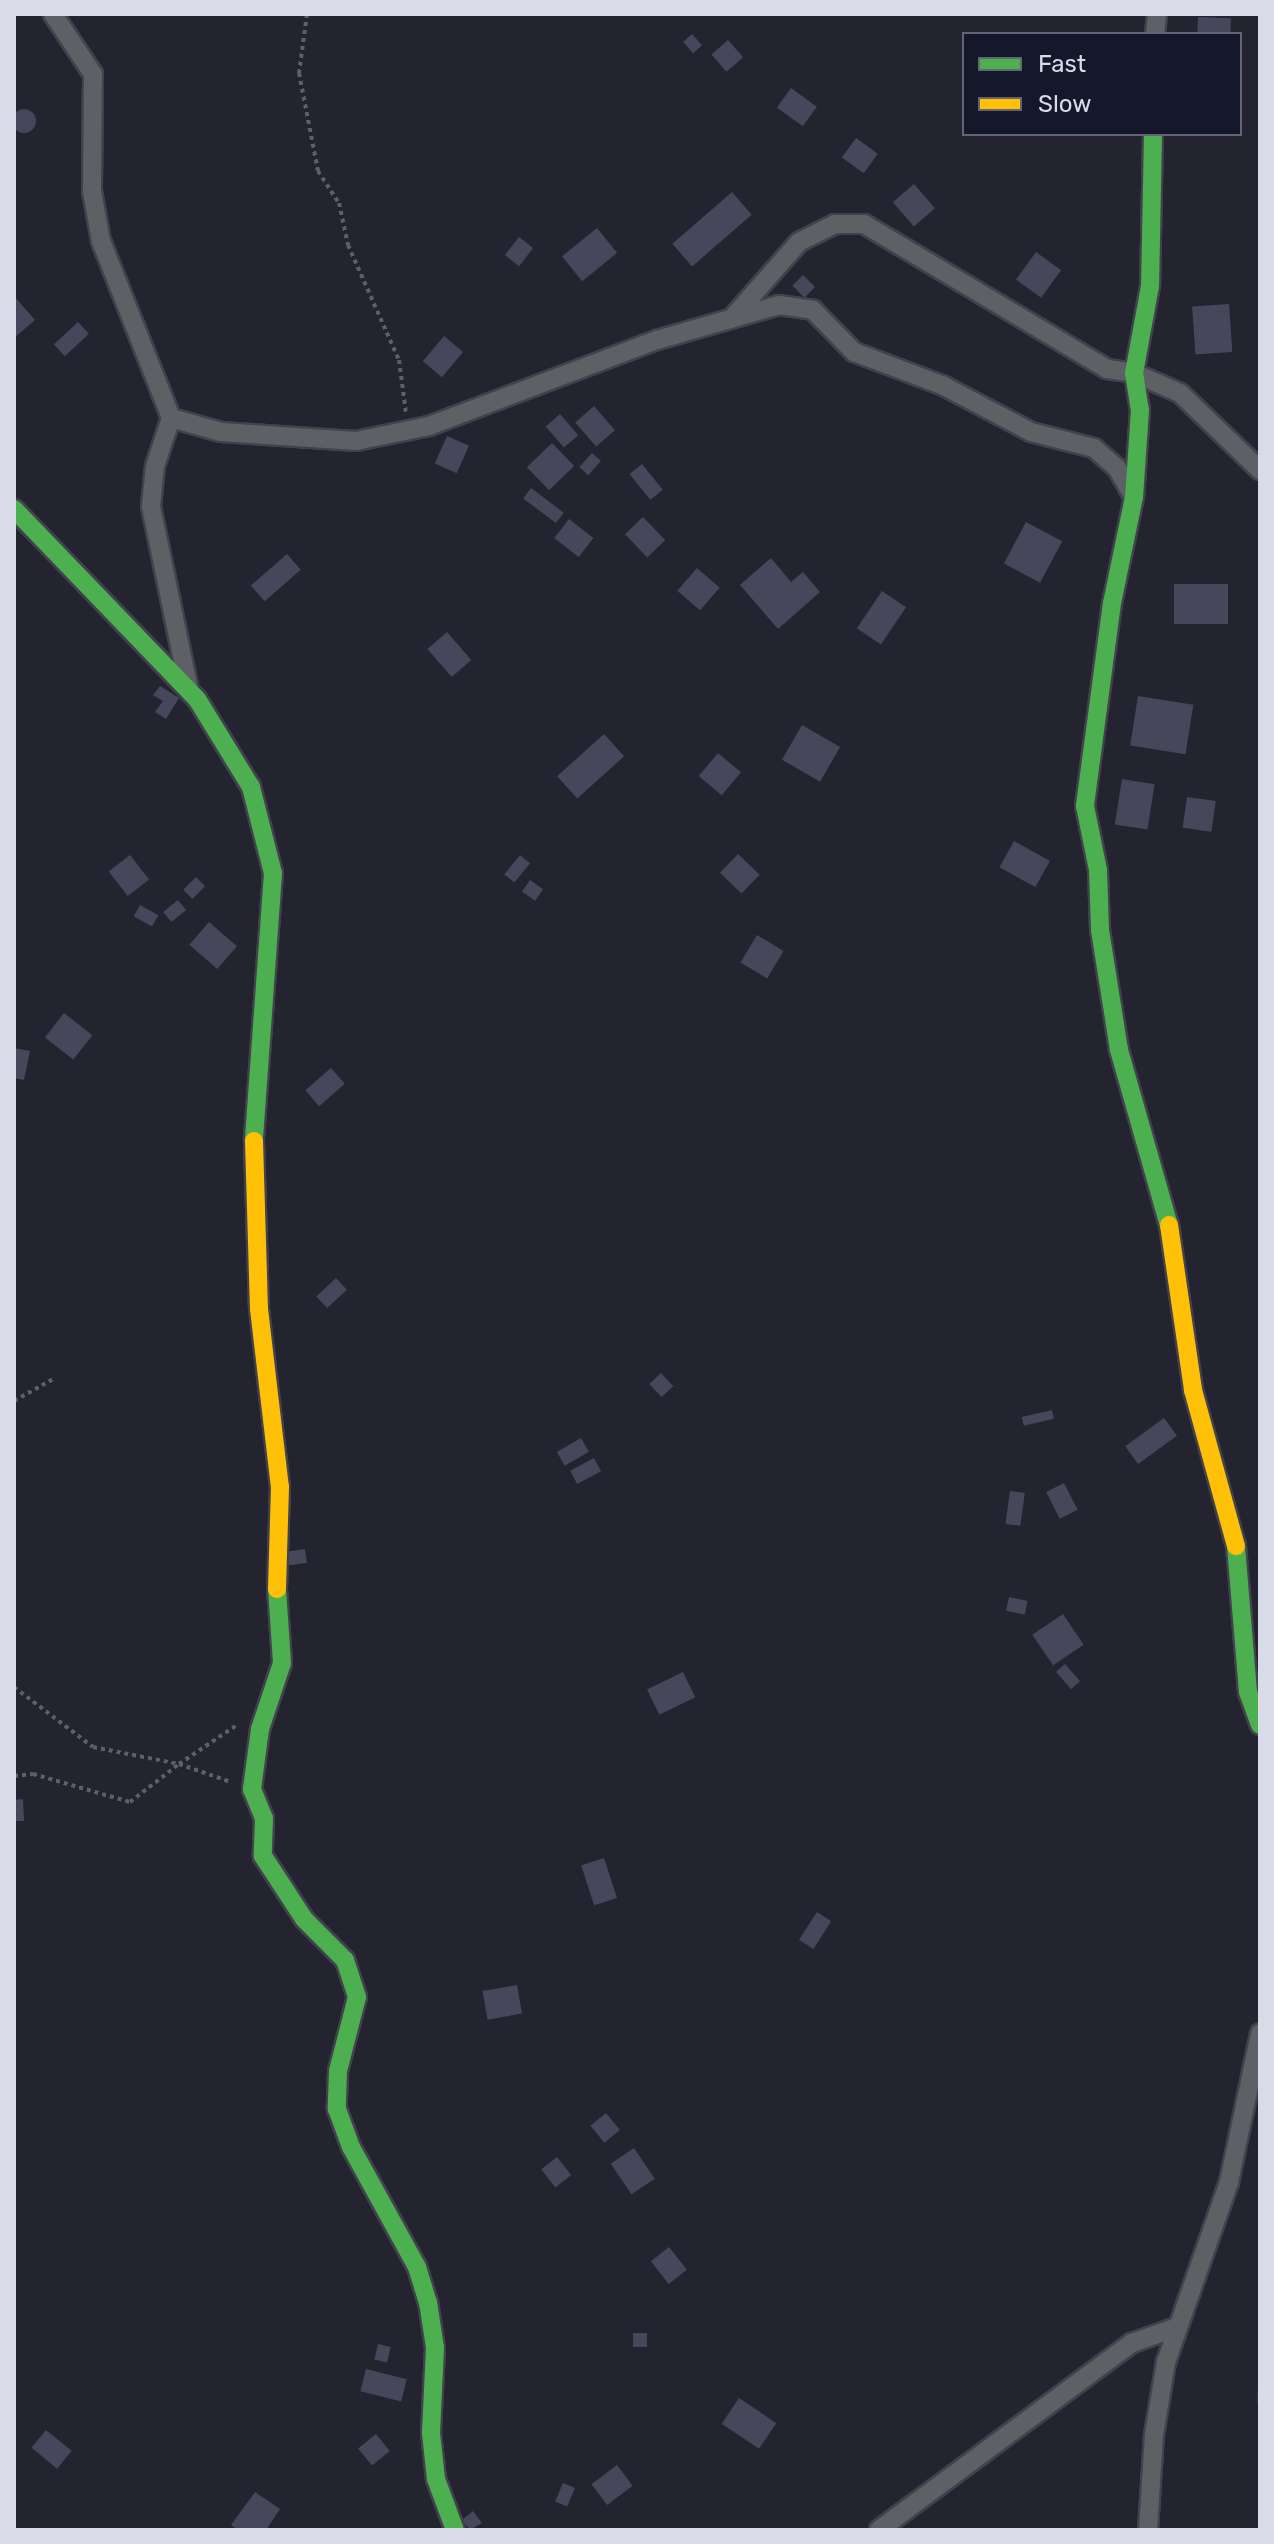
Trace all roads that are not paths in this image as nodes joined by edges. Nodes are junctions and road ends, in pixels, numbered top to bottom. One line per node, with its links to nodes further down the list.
1 (53, 14): 5 (street)
2 (1153, 136): 4 (street)
3 (734, 316): 4 (street); 5 (street); 7 (street)
4 (1134, 373): 6 (street); 7 (street)
5 (171, 418): 9 (street)
6 (1260, 470)
7 (1134, 497): 10 (street)
8 (18, 522): 9 (street)
9 (189, 690): 13 (street)
10 (1260, 1725)
11 (1260, 2033): 12 (street)
12 (1177, 2327): 14 (street); 15 (street)
13 (455, 2530)
14 (879, 2530)
15 (1148, 2530)

